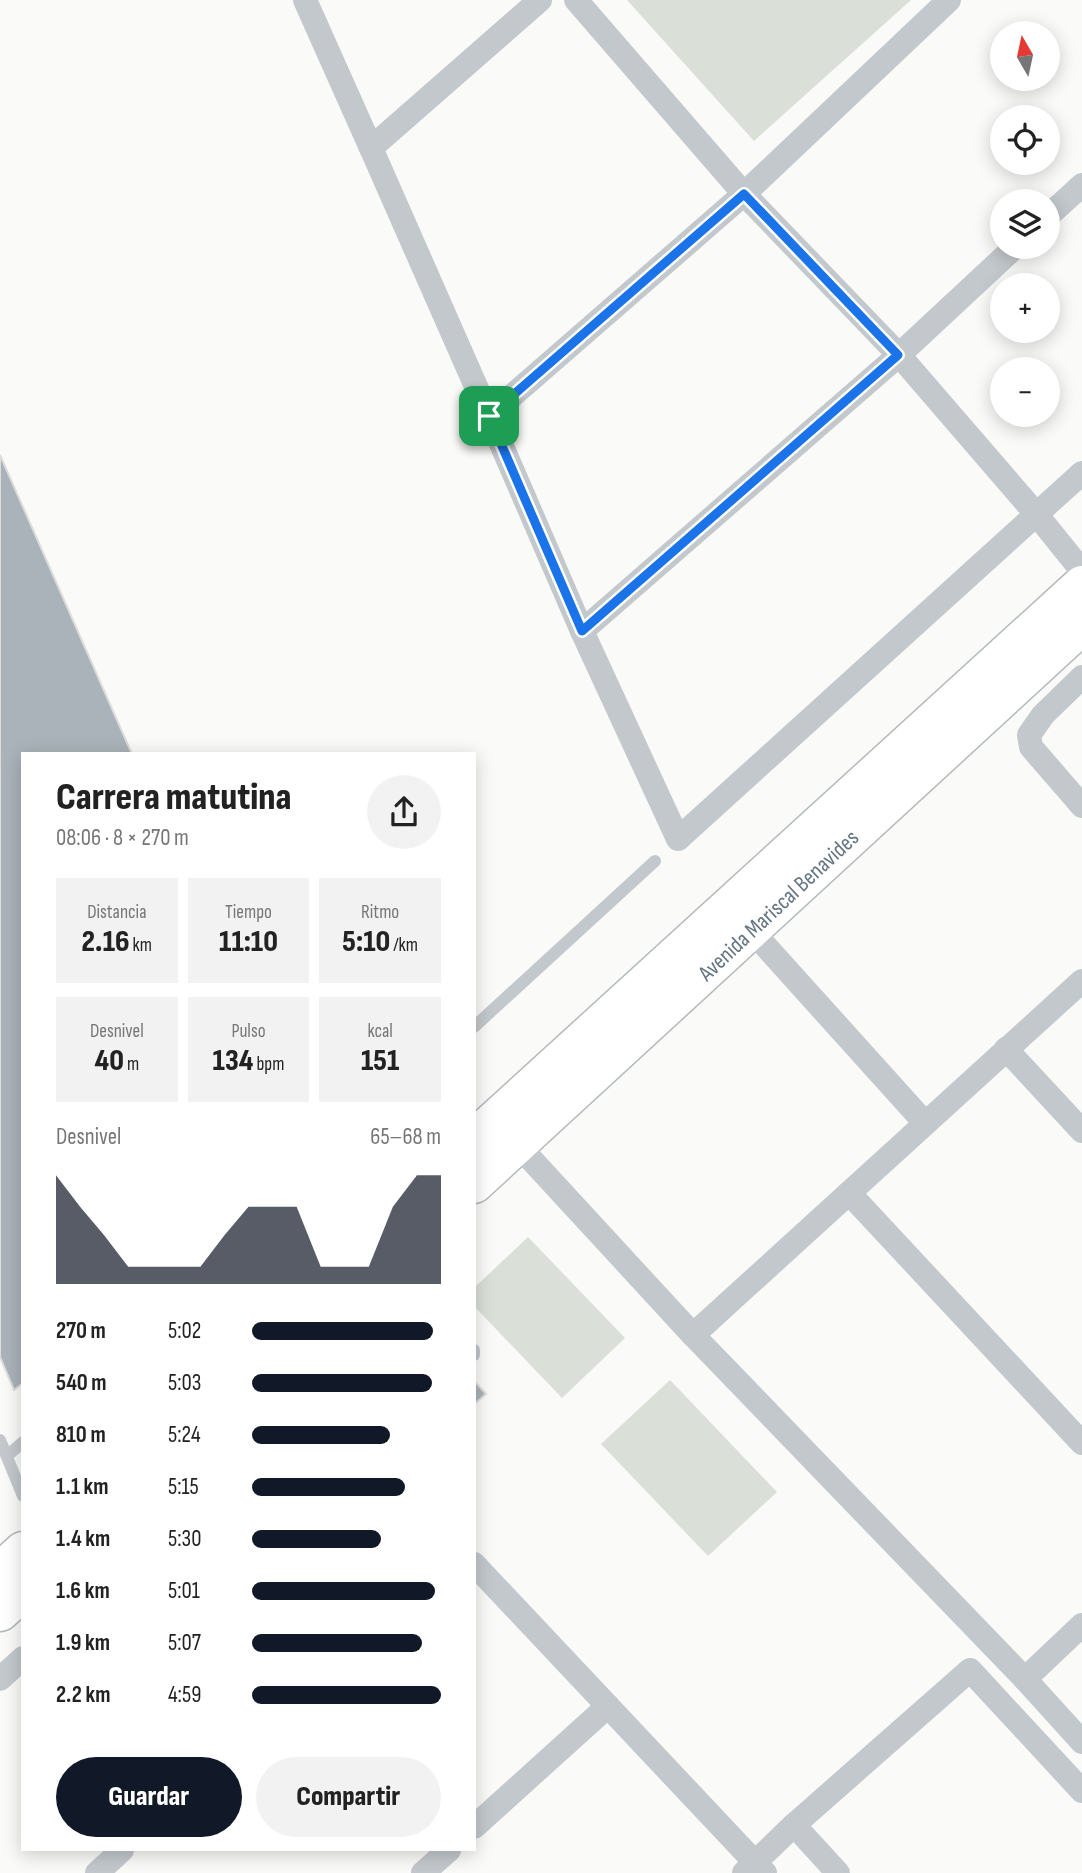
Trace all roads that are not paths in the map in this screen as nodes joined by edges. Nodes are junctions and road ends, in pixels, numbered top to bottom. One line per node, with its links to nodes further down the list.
1 (305, 0): 5 (street)
2 (540, 0): 5 (street)
3 (576, 0): 7 (street)
4 (949, 0): 7 (street)
5 (371, 148): 11 (street)
6 (1082, 185): 8 (street)
7 (744, 194): 10 (street); 11 (street)
8 (1060, 205)
9 (1002, 259): 10 (street)
10 (898, 355): 13 (street); 17 (street)
11 (489, 416): 17 (street)
12 (1082, 473): 13 (street)
13 (1037, 515): 14 (street); 17 (street)
14 (1082, 571)
15 (1082, 585): 21 (highway, Avenida Mariscal Benavides)
16 (1082, 625): 21 (highway, Avenida Mariscal Benavides)
17 (582, 631)
18 (1082, 677): 19 (street)
19 (1082, 806)
20 (655, 861): 23 (lane)
21 (740, 918): 25 (street); 27 (highway, Avenida Mariscal Benavides); 28 (highway, Avenida Mariscal Benavides)
22 (1082, 981): 24 (street)
23 (476, 1025)
24 (1006, 1049): 25 (street); 26 (street)
25 (925, 1123): 30 (street)
26 (1082, 1131)
27 (476, 1137)
28 (517, 1144): 29 (highway, Avenida Mariscal Benavides); 31 (street)
29 (476, 1182)
30 (849, 1193): 31 (street); 33 (street)
31 (693, 1335): 45 (street)
32 (0, 1440): 35 (lane)
33 (1082, 1443)
34 (21, 1444): 35 (lane)
35 (7, 1456): 36 (lane)
36 (21, 1491)
37 (21, 1553): 39 (highway)
38 (476, 1566): 46 (street)
39 (0, 1572)
40 (21, 1593): 41 (highway)
41 (0, 1612)
42 (1082, 1625): 45 (street)
43 (21, 1660): 44 (street)
44 (0, 1679)
45 (1025, 1679): 47 (street)
46 (608, 1706): 49 (street); 53 (street)
47 (1082, 1742)
48 (1082, 1791): 50 (street)
49 (476, 1825)
50 (794, 1825): 53 (street); 56 (street)
51 (121, 1851): 54 (street)
52 (448, 1851): 55 (street)
53 (755, 1870)
54 (97, 1873)
55 (423, 1873)
56 (838, 1873)

